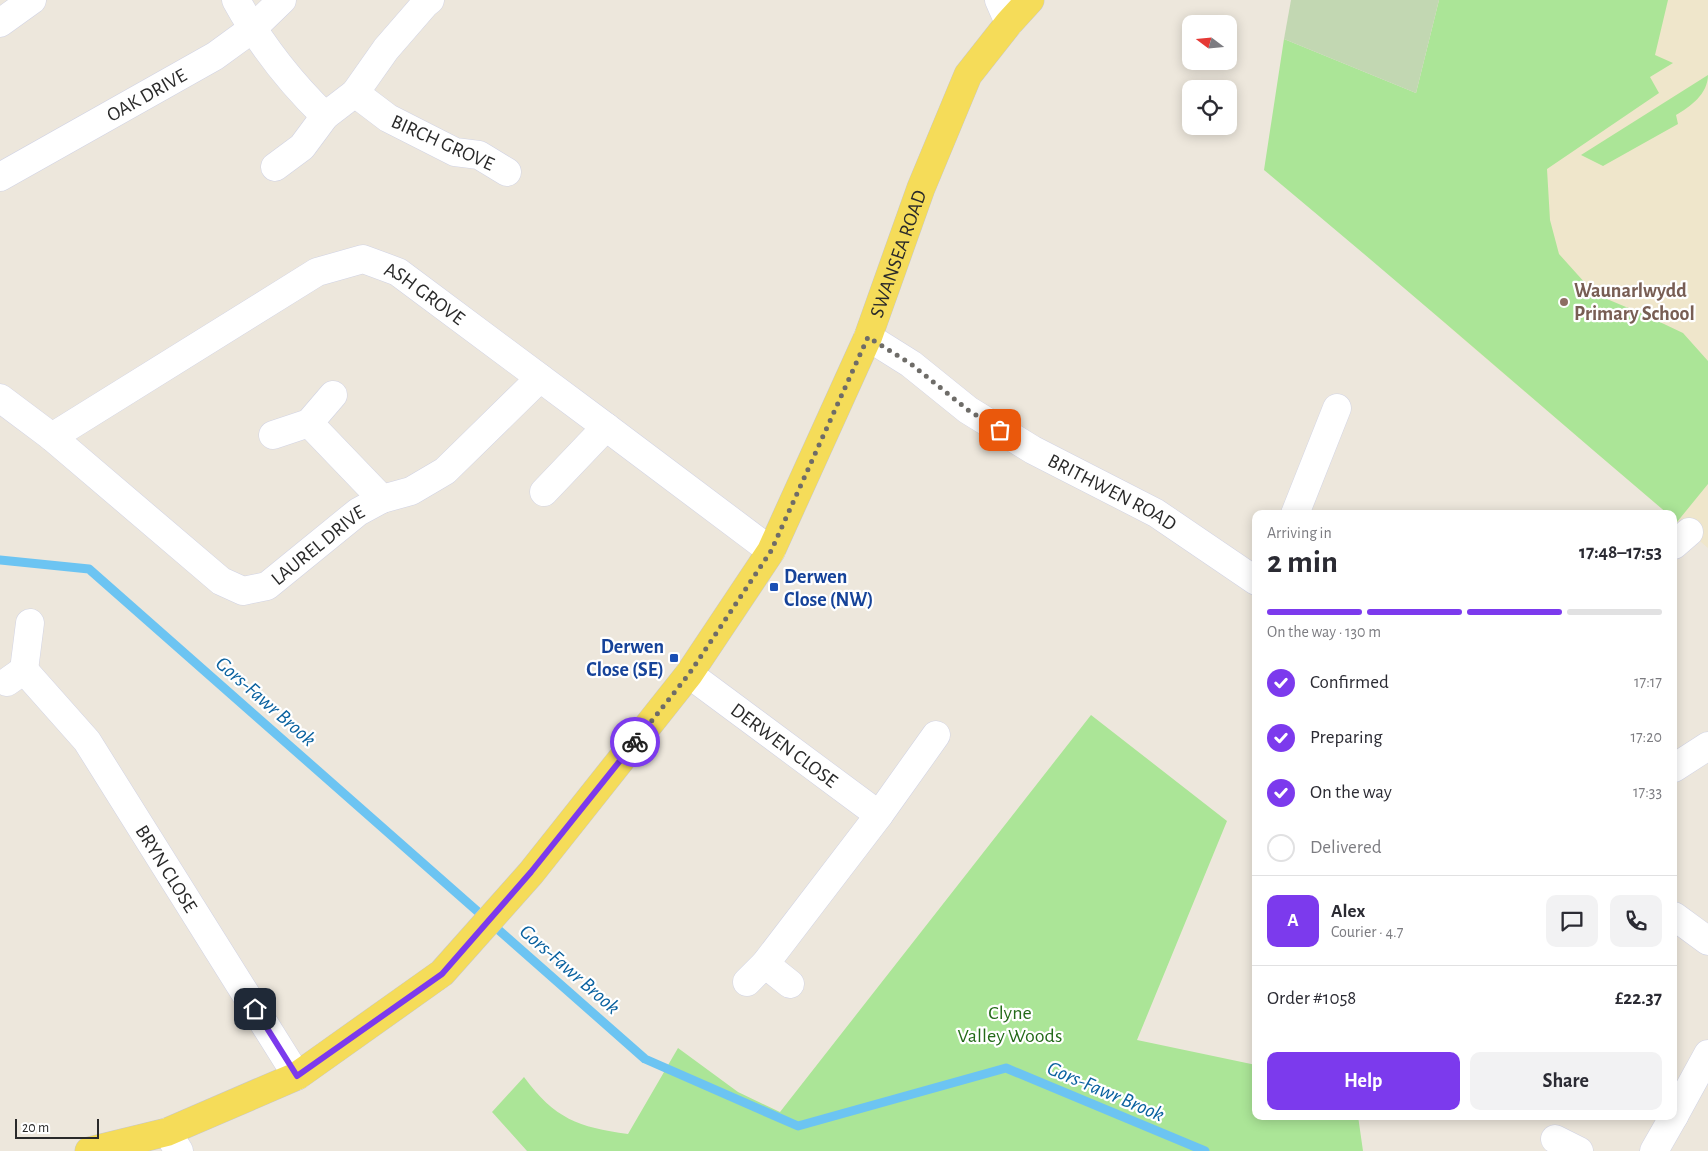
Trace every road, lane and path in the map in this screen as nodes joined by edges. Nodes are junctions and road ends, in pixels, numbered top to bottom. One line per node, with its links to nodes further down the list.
1 (32, 0): 7 (street)
2 (236, 0): 8 (street)
3 (282, 0): 8 (street, OAK DRIVE)
4 (430, 0): 9 (street)
5 (1030, 0): 6 (main road, SWANSEA ROAD)
6 (1004, 11): 14 (main road, SWANSEA ROAD)
7 (0, 23)
8 (252, 29): 10 (street); 13 (street, OAK DRIVE)
9 (355, 92): 10 (street); 12 (street, BIRCH GROVE)
10 (326, 116): 11 (street)
11 (275, 167)
12 (507, 172)
13 (0, 177)
14 (868, 337): 26 (main road, SWANSEA ROAD); 27 (street, BRITHWEN ROAD)
15 (540, 378): 20 (street, ASH GROVE); 22 (street, ASH GROVE); 24 (street, LAUREL DRIVE)
16 (333, 395): 19 (street)
17 (0, 398): 22 (street, LAUREL DRIVE)
18 (1337, 408): 25 (street)
19 (309, 423): 21 (street); 24 (street)
20 (606, 427): 23 (street); 26 (street, ASH GROVE)
21 (273, 435)
22 (52, 437): 24 (street, LAUREL DRIVE)
23 (544, 492)
24 (382, 499)
25 (1297, 510)
26 (771, 551): 29 (main road, SWANSEA ROAD)
27 (1252, 579)
28 (30, 623): 38 (street, BRYN CLOSE)
29 (689, 674): 33 (street, DERWEN CLOSE); 38 (main road, SWANSEA ROAD)
30 (936, 735): 33 (street)
31 (1708, 746): 32 (street)
32 (1677, 766)
33 (879, 816): 36 (street)
34 (1677, 918): 35 (street)
35 (1708, 942)
36 (790, 984)
37 (1708, 1054): 39 (street)
38 (297, 1076): 41 (main road, SWANSEA ROAD)
39 (1677, 1111)
40 (1672, 1120): 43 (street)
41 (173, 1141): 42 (main road, SWANSEA ROAD)
42 (89, 1151)
43 (1654, 1151)

